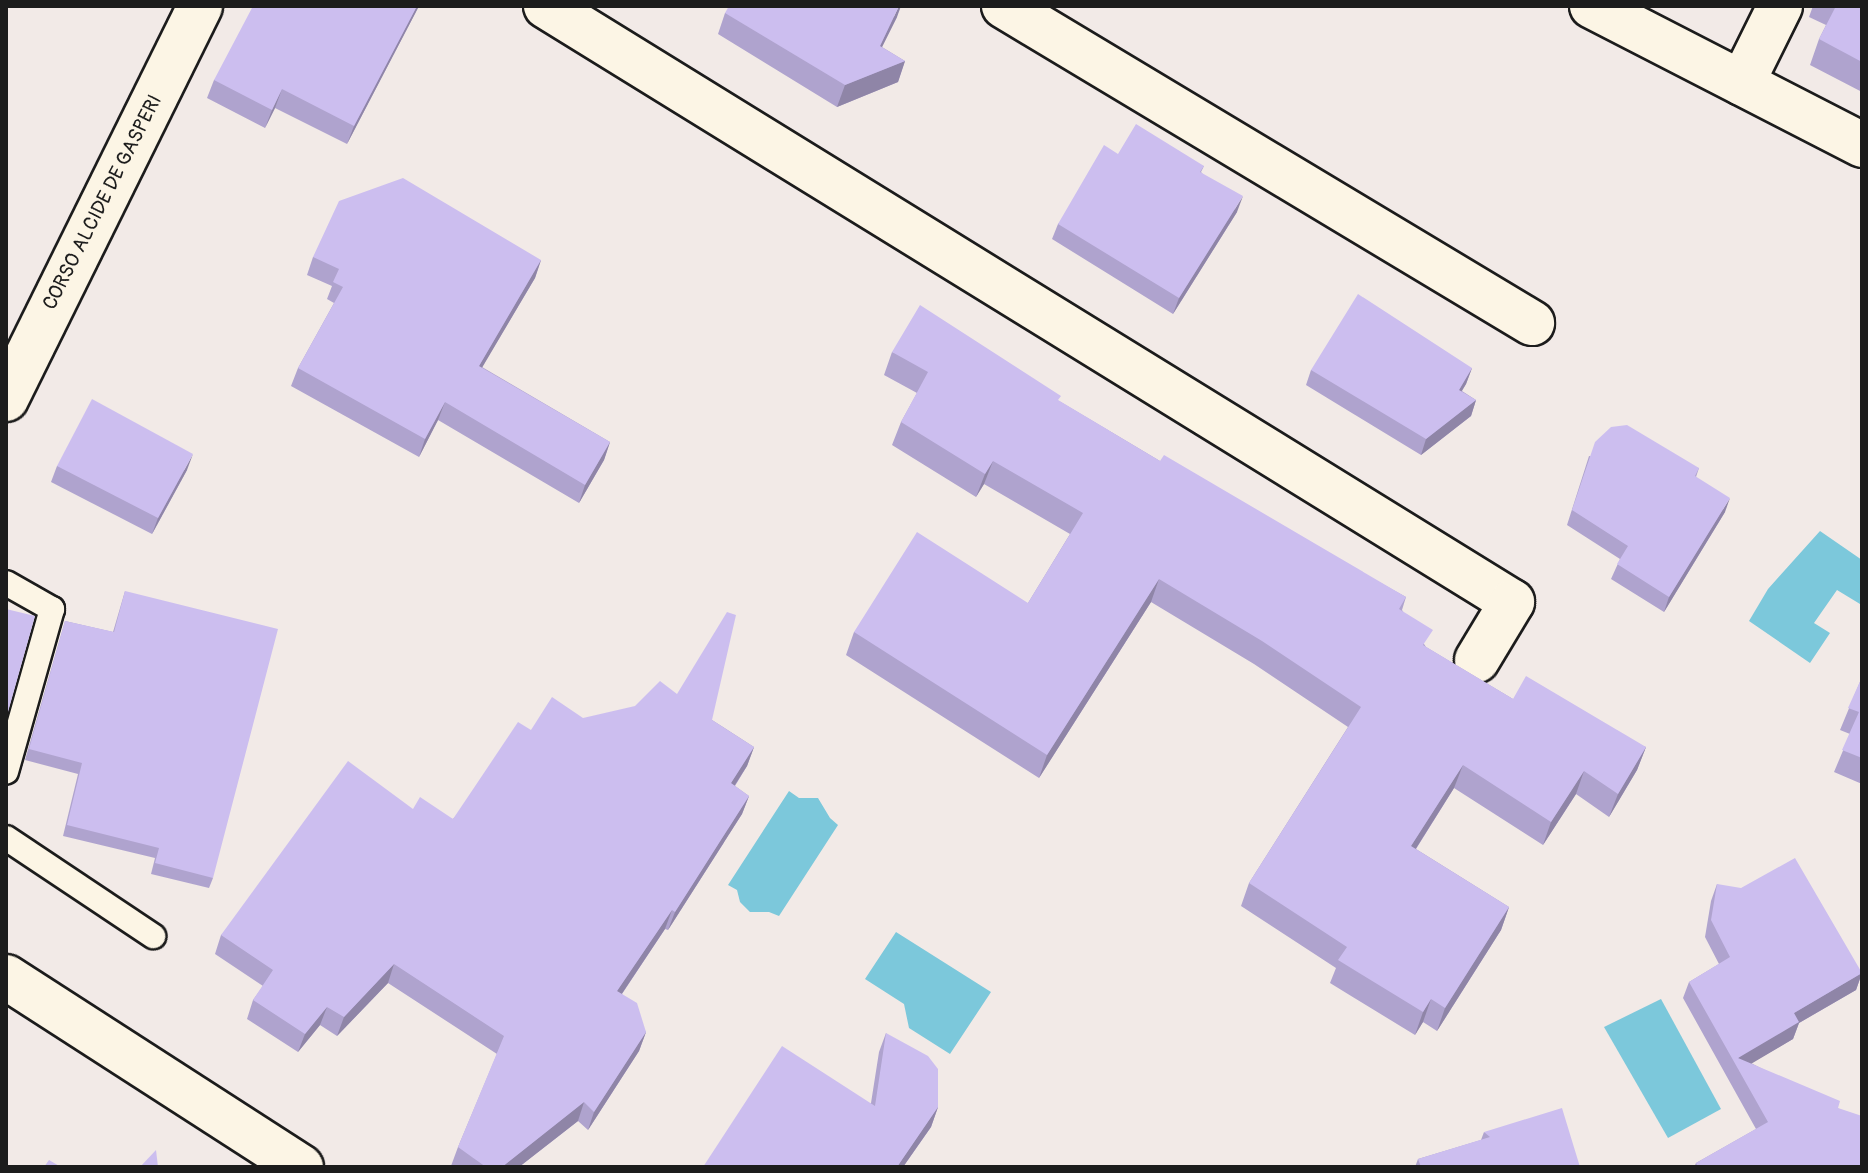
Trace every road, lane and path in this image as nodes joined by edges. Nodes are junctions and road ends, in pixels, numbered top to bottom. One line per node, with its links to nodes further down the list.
1 (200, 6): 9 (street, CORSO ALCIDE DE GASPERI)
2 (546, 6): 11 (street)
3 (1004, 6): 8 (street)
4 (1592, 6): 6 (street)
5 (1780, 6): 6 (street)
6 (1742, 83): 7 (street)
7 (1862, 145)
8 (1532, 323)
9 (6, 399)
10 (6, 583): 12 (lane)
11 (1477, 660)
12 (6, 772)
13 (6, 838): 14 (lane)
14 (153, 936)
15 (6, 977): 16 (street)
16 (301, 1167)

